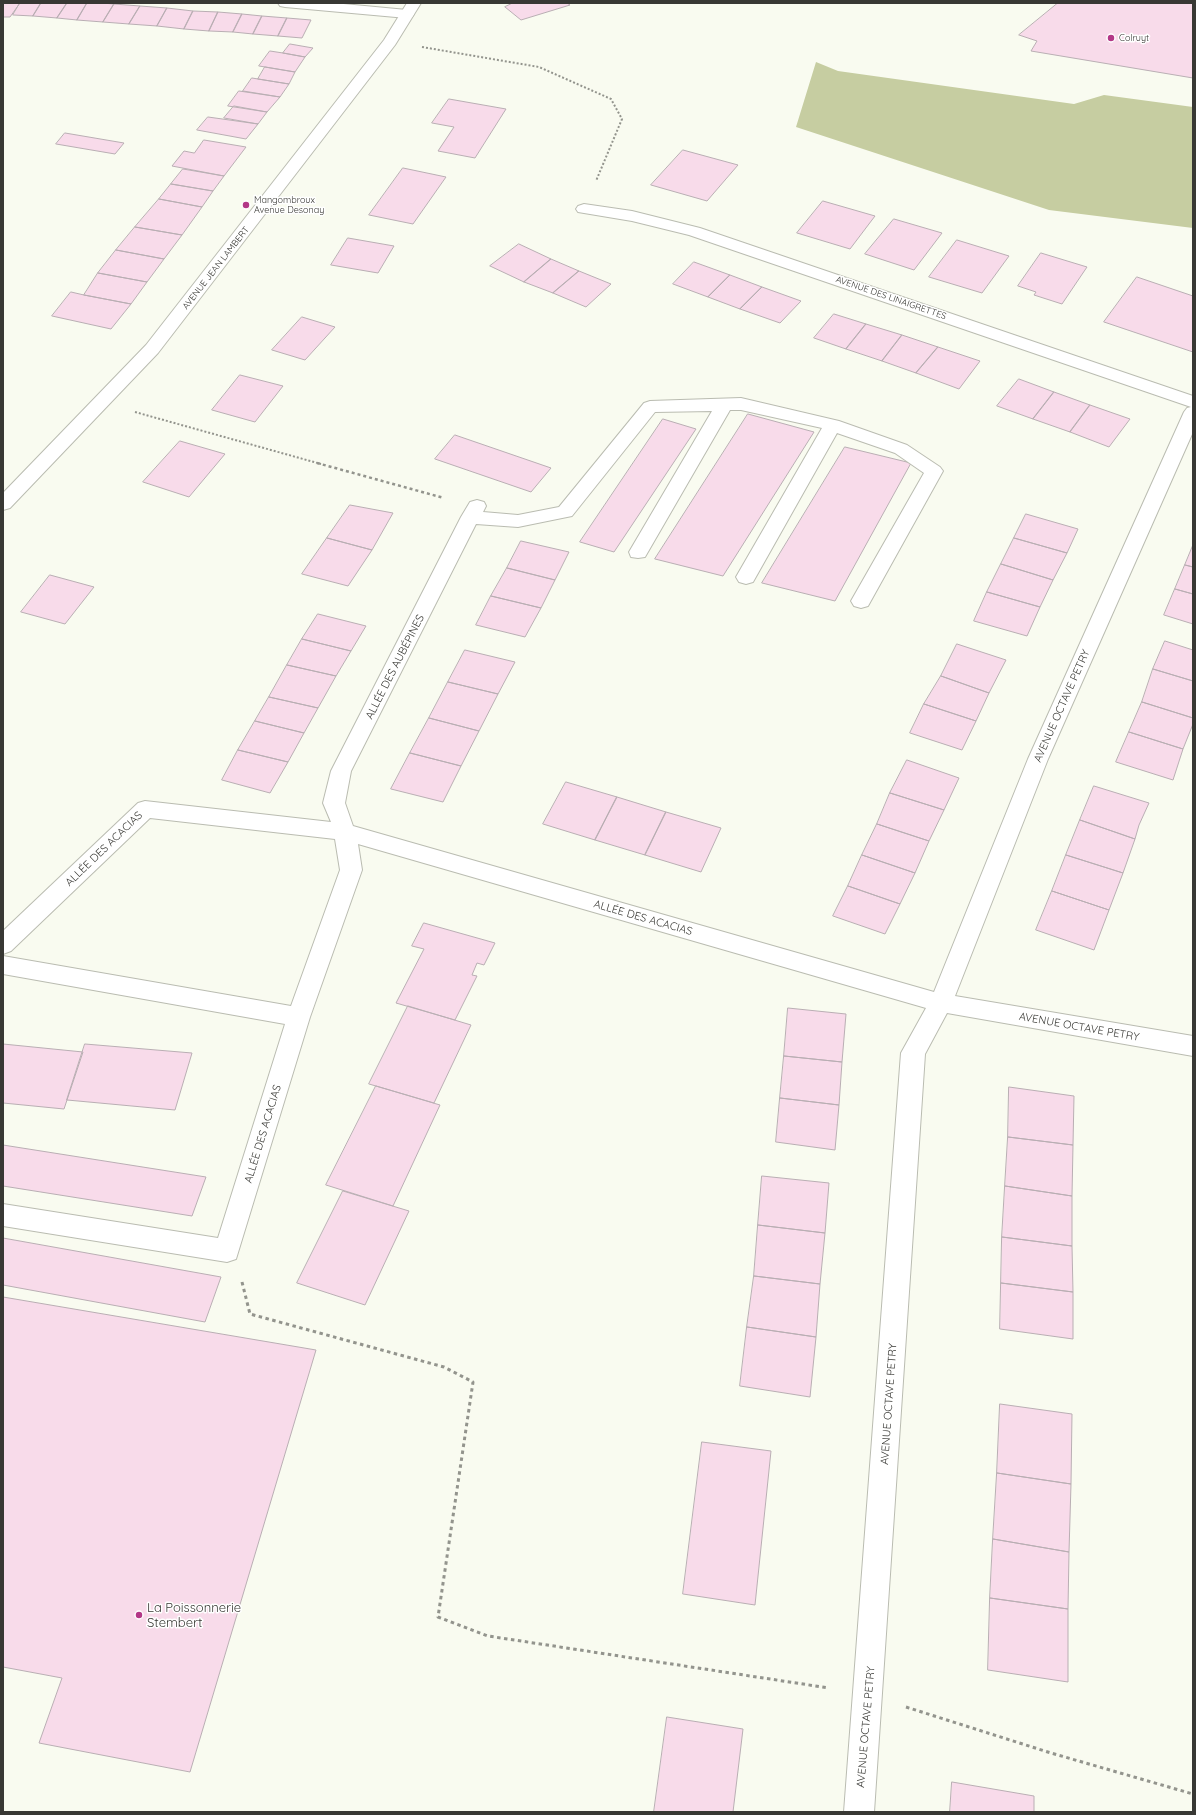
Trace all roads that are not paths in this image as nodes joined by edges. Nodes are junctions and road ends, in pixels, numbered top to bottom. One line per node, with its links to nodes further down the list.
1 (285, 3): 2 (street)
2 (412, 7): 8 (street, AVENUE JEAN LAMBERT)
3 (584, 209): 4 (street, AVENUE DES LINAIGRETTES)
4 (1193, 402)
5 (725, 404): 7 (street); 9 (street); 12 (street, ALLÉE DES AUBÉPINES)
6 (1193, 412): 15 (street, AVENUE OCTAVE PETRY)
7 (833, 425): 10 (street); 11 (street)
8 (3, 504)
9 (638, 552)
10 (746, 577)
11 (861, 601)
12 (345, 832): 13 (street, ALLÉE DES ACACIAS); 15 (street, ALLÉE DES ACACIAS); 16 (street, ALLÉE DES ACACIAS)
13 (3, 946)
14 (3, 965): 16 (street)
15 (941, 1003): 17 (street, AVENUE OCTAVE PETRY); 19 (street, AVENUE OCTAVE PETRY)
16 (299, 1017): 18 (street, ALLÉE DES ACACIAS)
17 (1193, 1046)
18 (3, 1215)
19 (859, 1812)

